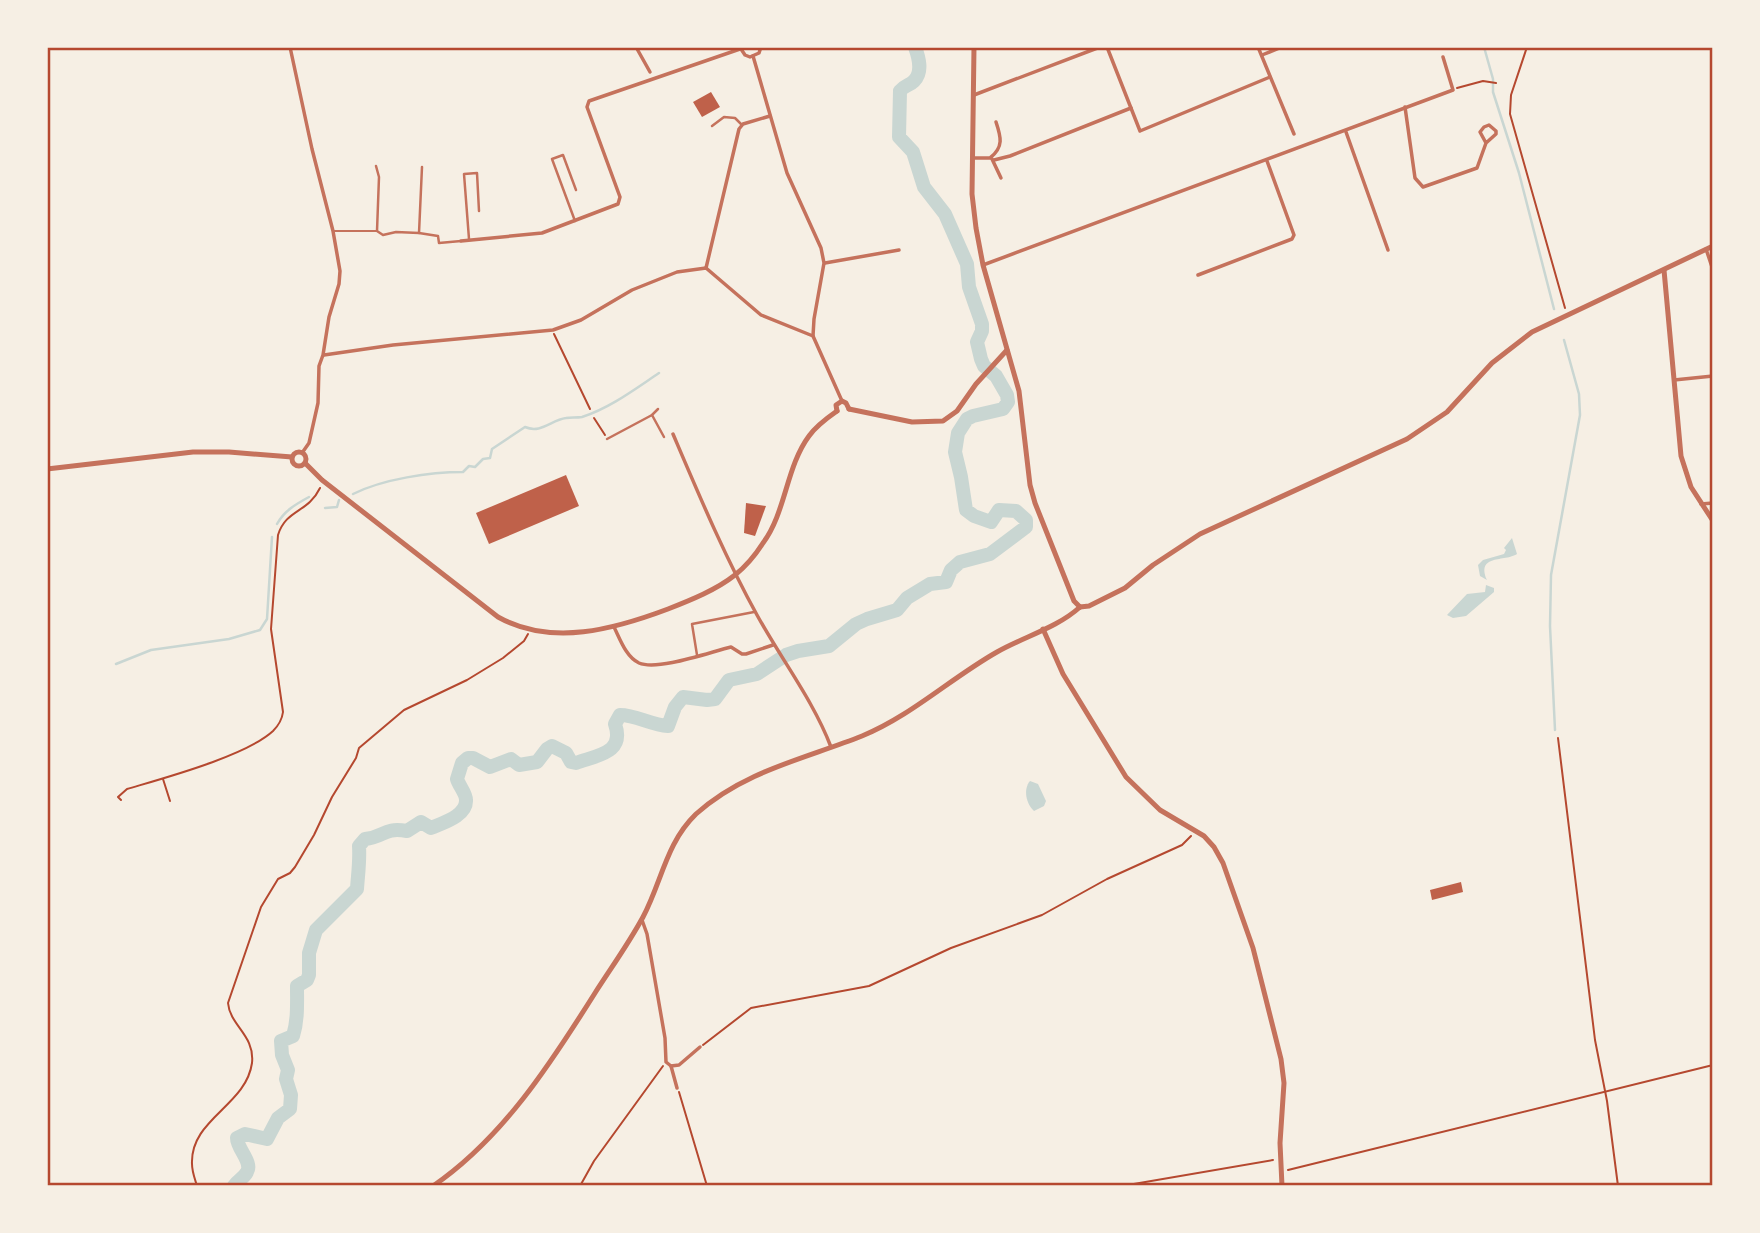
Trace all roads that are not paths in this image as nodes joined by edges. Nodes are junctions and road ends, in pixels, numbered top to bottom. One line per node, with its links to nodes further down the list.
1 (290, 47): 34 (street)
2 (636, 47): 13 (street)
3 (761, 47): 11 (street)
4 (974, 47): 15 (street)
5 (1100, 47): 15 (street)
6 (1107, 47): 17 (street)
7 (1258, 47): 10 (street)
8 (1282, 47): 10 (street)
9 (740, 48): 11 (street); 33 (street)
10 (1262, 55): 14 (street)
11 (753, 56): 18 (street)
12 (1443, 57): 16 (street)
13 (650, 72)
14 (1270, 77): 17 (street); 23 (street)
15 (973, 96): 25 (street)
16 (1405, 107): 22 (street); 24 (street)
17 (1131, 108): 26 (street)
18 (770, 116): 20 (street); 42 (street)
19 (996, 122): 26 (street)
20 (742, 125): 21 (street); 44 (street)
21 (712, 126)
22 (1346, 132): 27 (street); 41 (street)
23 (1294, 134)
24 (1486, 143): 24 (street)
25 (972, 158): 26 (street); 43 (street)
26 (992, 159): 30 (street)
27 (1267, 161): 43 (street); 47 (street)
28 (376, 166): 35 (street)
29 (422, 167): 36 (street)
30 (1001, 178)
31 (576, 190): 33 (street)
32 (479, 211): 37 (street)
33 (575, 221): 37 (street)
34 (333, 231): 35 (lane); 50 (street)
35 (377, 231): 36 (street)
36 (419, 233): 38 (street)
37 (469, 239): 38 (street)
38 (461, 241)
39 (1710, 247): 45 (street); 46 (street)
40 (899, 250): 42 (street)
41 (1388, 250)
42 (824, 263): 48 (street)
43 (983, 265): 49 (street)
44 (706, 268): 48 (street); 50 (street)
45 (1664, 270): 52 (street); 69 (street)
46 (1713, 270)
47 (1198, 275)
48 (813, 336): 53 (street)
49 (1007, 351): 54 (street); 69 (street)
50 (323, 355): 61 (street)
51 (1713, 376): 52 (street)
52 (1674, 380): 66 (street)
53 (842, 401): 54 (street); 56 (street)
54 (849, 408): 56 (street)
55 (658, 409): 57 (street)
56 (837, 411): 68 (street)
57 (652, 415): 59 (street); 60 (street)
58 (673, 434): 68 (street)
59 (664, 437)
60 (607, 439)
61 (302, 453): 62 (street); 63 (street)
62 (292, 457): 63 (street); 64 (street)
63 (305, 463): 71 (street)
64 (47, 469)
65 (1713, 503): 66 (street)
66 (1701, 504): 67 (street)
67 (1713, 521)
68 (735, 575): 70 (street); 71 (street)
69 (1080, 607): 72 (street)
70 (755, 612): 73 (street); 74 (street)
71 (614, 627): 74 (street)
72 (1043, 629): 75 (street); 81 (street)
73 (773, 645): 74 (street); 75 (street)
74 (698, 655)
75 (831, 747): 76 (street)
76 (642, 920): 78 (street); 80 (street)
77 (700, 1048): 78 (street)
78 (671, 1066): 79 (street)
79 (677, 1088)
80 (433, 1186)
81 (1282, 1186)

